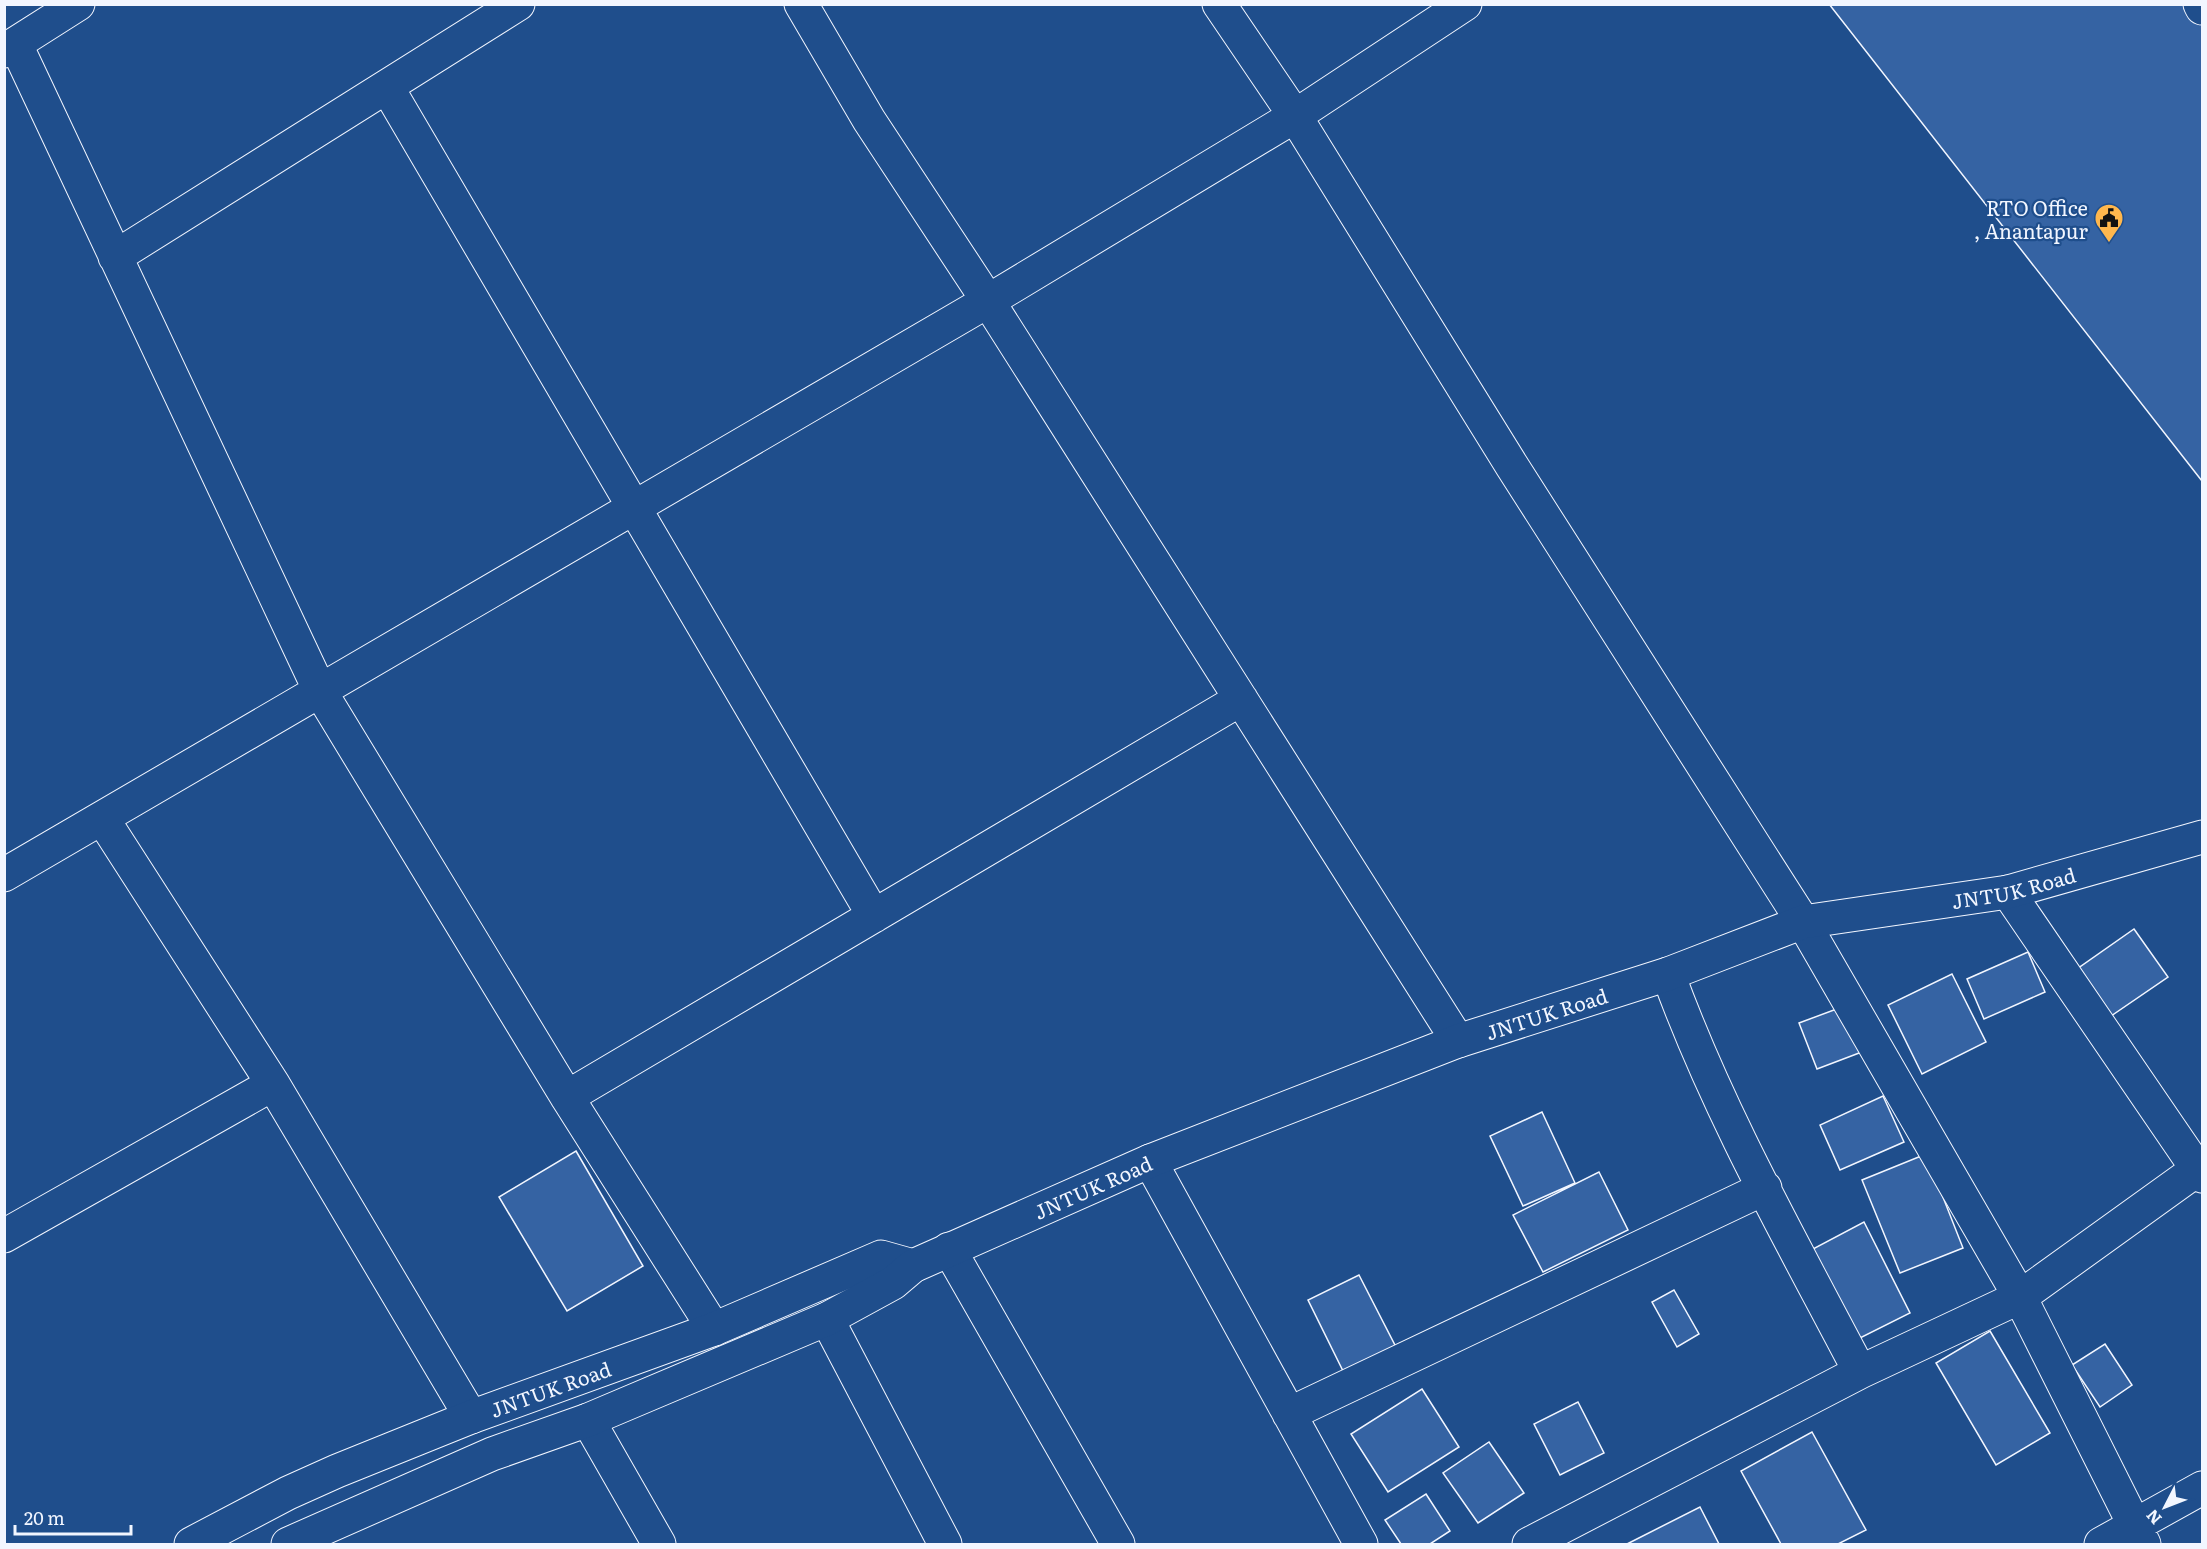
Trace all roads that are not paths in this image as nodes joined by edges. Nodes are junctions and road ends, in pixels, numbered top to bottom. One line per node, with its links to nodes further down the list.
1 (78, 4): 6 (street)
2 (518, 4): 7 (street)
3 (801, 4): 10 (street)
4 (1219, 4): 8 (street)
5 (1465, 4): 8 (street)
6 (10, 48): 9 (street)
7 (387, 87): 9 (street); 11 (street)
8 (1295, 116): 10 (street); 19 (street)
9 (115, 256): 12 (street)
10 (988, 301): 11 (street); 13 (street)
11 (635, 507): 12 (street); 18 (street)
12 (320, 691): 14 (street); 23 (street)
13 (1241, 699): 18 (street); 21 (street)
14 (102, 818): 16 (street); 22 (street)
15 (2202, 837): 17 (street, JNTUK Road)
16 (4, 875)
17 (2008, 892): 19 (street, JNTUK Road); 25 (street)
18 (874, 916): 23 (street)
19 (1803, 922): 20 (street, JNTUK Road); 30 (street)
20 (1668, 974): 21 (street, JNTUK Road); 26 (street)
21 (1458, 1041): 24 (street, JNTUK Road)
22 (273, 1084): 27 (street); 35 (street)
23 (567, 1097): 32 (street)
24 (1150, 1161): 28 (street, JNTUK Road); 34 (street)
25 (2200, 1172): 30 (street)
26 (1765, 1188): 33 (street); 34 (street)
27 (4, 1236)
28 (950, 1249): 29 (street, JNTUK Road); 44 (street)
29 (913, 1266): 31 (street, JNTUK Road); 32 (street, JNTUK Road)
30 (2020, 1297): 33 (street); 39 (street)
31 (827, 1319): 36 (street, JNTUK Road); 43 (street)
32 (714, 1329): 35 (street, JNTUK Road)
33 (1860, 1372): 46 (street)
34 (1289, 1414): 45 (street)
35 (471, 1417): 40 (street, JNTUK Road)
36 (588, 1420): 38 (street, JNTUK Road); 42 (street)
37 (2202, 1488): 39 (street)
38 (336, 1534): 41 (street, JNTUK Road)
39 (2138, 1535): 47 (street)
40 (191, 1545)
41 (288, 1545)
42 (658, 1545)
43 (945, 1545)
44 (1118, 1545)
45 (1361, 1545)
46 (1529, 1545)
47 (2101, 1545)

